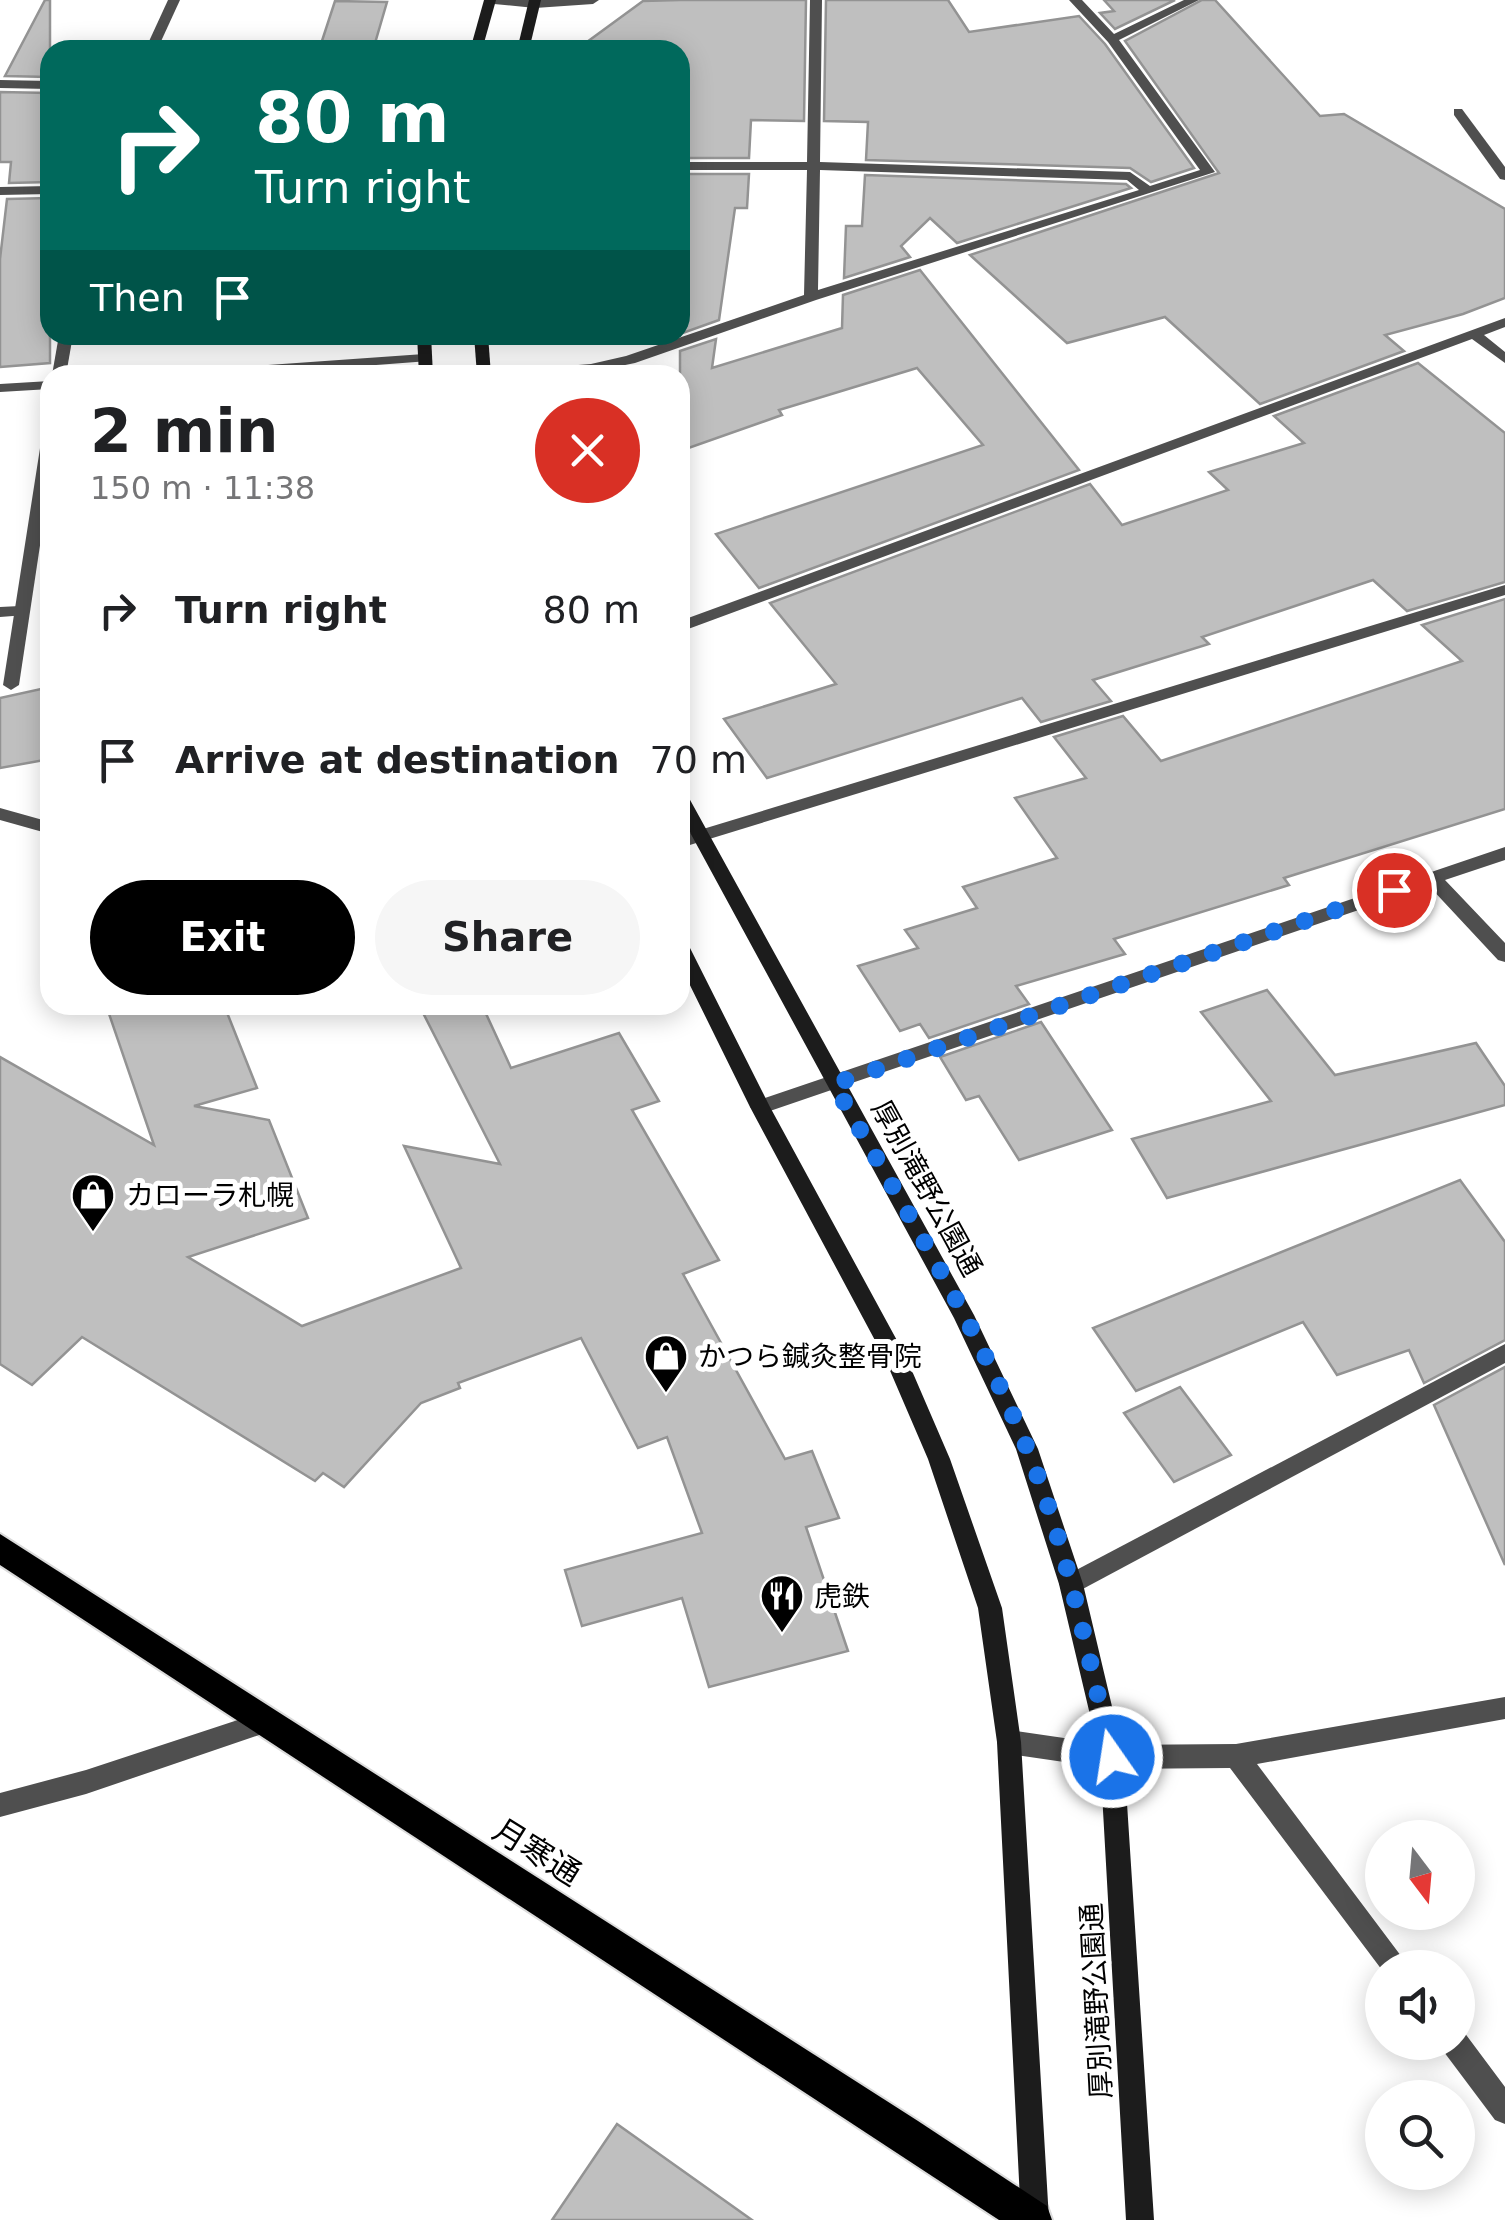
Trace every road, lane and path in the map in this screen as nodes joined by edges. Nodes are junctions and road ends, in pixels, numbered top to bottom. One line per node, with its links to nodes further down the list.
1 (174, 0): 9 (street)
2 (492, 0): 7 (street); 10 (main road)
3 (593, 0): 7 (street)
4 (816, 0): 16 (street)
5 (1075, 0): 8 (street)
6 (1194, 0): 8 (street)
7 (535, 2): 11 (main road)
8 (1112, 39): 20 (street)
9 (156, 40)
10 (479, 40)
11 (526, 40)
12 (0, 84): 13 (street)
13 (40, 85)
14 (1458, 112): 17 (street)
15 (690, 166): 16 (street)
16 (811, 166): 20 (street); 21 (street)
17 (1505, 176)
18 (0, 190): 19 (street)
19 (40, 190)
20 (1147, 190): 21 (street)
21 (810, 297): 24 (street)
22 (1505, 322): 23 (street)
23 (1475, 336): 28 (street); 38 (street)
24 (690, 339)
25 (424, 345): 27 (main road)
26 (673, 345): 31 (street)
27 (424, 358): 29 (street); 30 (main road)
28 (1505, 359)
29 (325, 365)
30 (425, 365)
31 (606, 365)
32 (40, 386): 33 (street)
33 (0, 388)
34 (40, 489): 36 (street)
35 (1505, 590): 42 (street)
36 (20, 610): 37 (street); 39 (street)
37 (0, 612)
38 (690, 623)
39 (11, 685)
40 (0, 814): 41 (street)
41 (40, 825)
42 (690, 839): 47 (main road, 厚別滝野公園通)
43 (1505, 853): 44 (street)
44 (1431, 877): 45 (street); 47 (street)
45 (1505, 955)
46 (690, 966): 48 (main road)
47 (834, 1084): 48 (street); 51 (main road, 厚別滝野公園通)
48 (760, 1107): 54 (main road)
49 (1505, 1353): 51 (street)
50 (0, 1548): 53 (highway, 月寒通)
51 (1071, 1584): 56 (main road, 厚別滝野公園通)
52 (1505, 1708): 55 (street)
53 (262, 1723): 57 (street); 61 (highway, 月寒通)
54 (1009, 1742): 56 (street); 61 (main road)
55 (1236, 1756): 56 (street); 58 (street)
56 (1112, 1757): 62 (main road, 厚別滝野公園通)
57 (0, 1806)
58 (1382, 1950)
59 (1468, 2060): 60 (street)
60 (1505, 2110)
61 (1034, 2220)
62 (1140, 2220)

